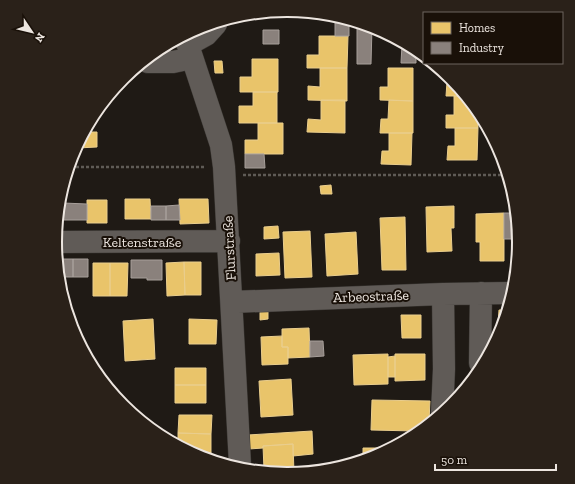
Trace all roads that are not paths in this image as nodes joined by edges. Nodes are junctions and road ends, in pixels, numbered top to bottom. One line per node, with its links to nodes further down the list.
1 (210, 31): 2 (street)
2 (188, 47): 3 (street); 4 (street, Flurstraße)
3 (152, 62)
4 (229, 241): 5 (street, Keltenstraße); 9 (street, Flurstraße)
5 (62, 242)
6 (482, 293): 7 (street, Arbeostraße); 8 (street, Arbeostraße); 10 (street)
7 (506, 293)
8 (443, 294): 9 (street, Arbeostraße); 11 (street)
9 (232, 302): 12 (street, Flurstraße)
10 (480, 358)
11 (442, 405)
12 (240, 462)

